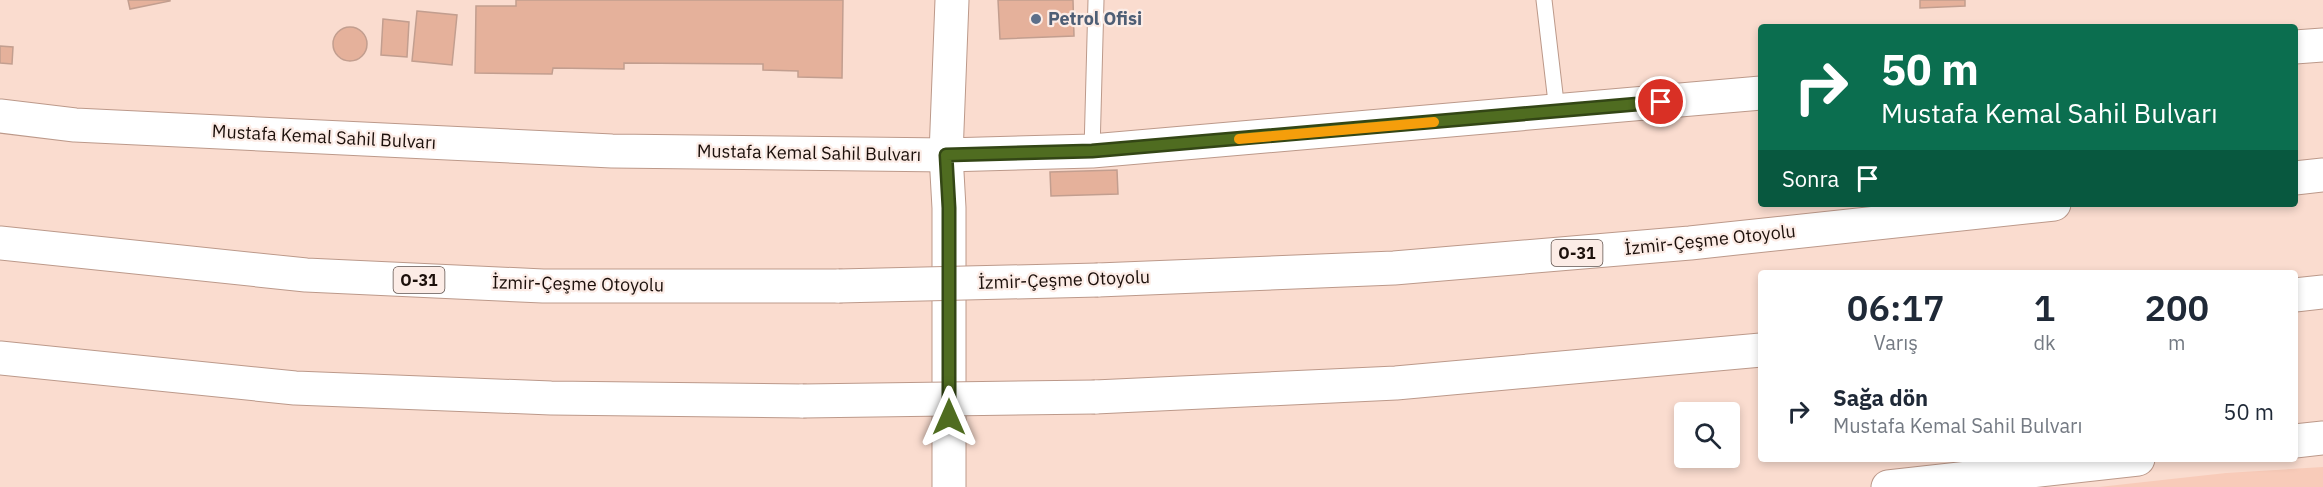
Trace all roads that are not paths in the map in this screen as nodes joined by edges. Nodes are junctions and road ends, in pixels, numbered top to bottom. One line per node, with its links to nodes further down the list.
1 (952, 0): 10 (main road)
2 (1096, 0): 9 (lane)
3 (1544, 0): 7 (lane)
4 (2323, 45): 5 (main road)
5 (2298, 47)
6 (1758, 93): 7 (main road, Mustafa Kemal Sahil Bulvarı)
7 (1557, 111): 9 (main road, Mustafa Kemal Sahil Bulvarı)
8 (0, 116): 10 (main road, Mustafa Kemal Sahil Bulvarı)
9 (1092, 151): 10 (main road, Mustafa Kemal Sahil Bulvarı)
10 (946, 155): 22 (main road)
11 (2323, 175): 12 (main road)
12 (2298, 178)
13 (2026, 207): 14 (main road, İzmir-Çeşme Otoyolu / O-31, bridge)
14 (0, 243)
15 (2323, 292): 16 (main road)
16 (2298, 295)
17 (1758, 350): 18 (main road, bridge)
18 (0, 358)
19 (2323, 438): 20 (main road)
20 (2298, 441)
21 (2111, 462): 23 (main road)
22 (949, 487)
23 (1888, 487)

